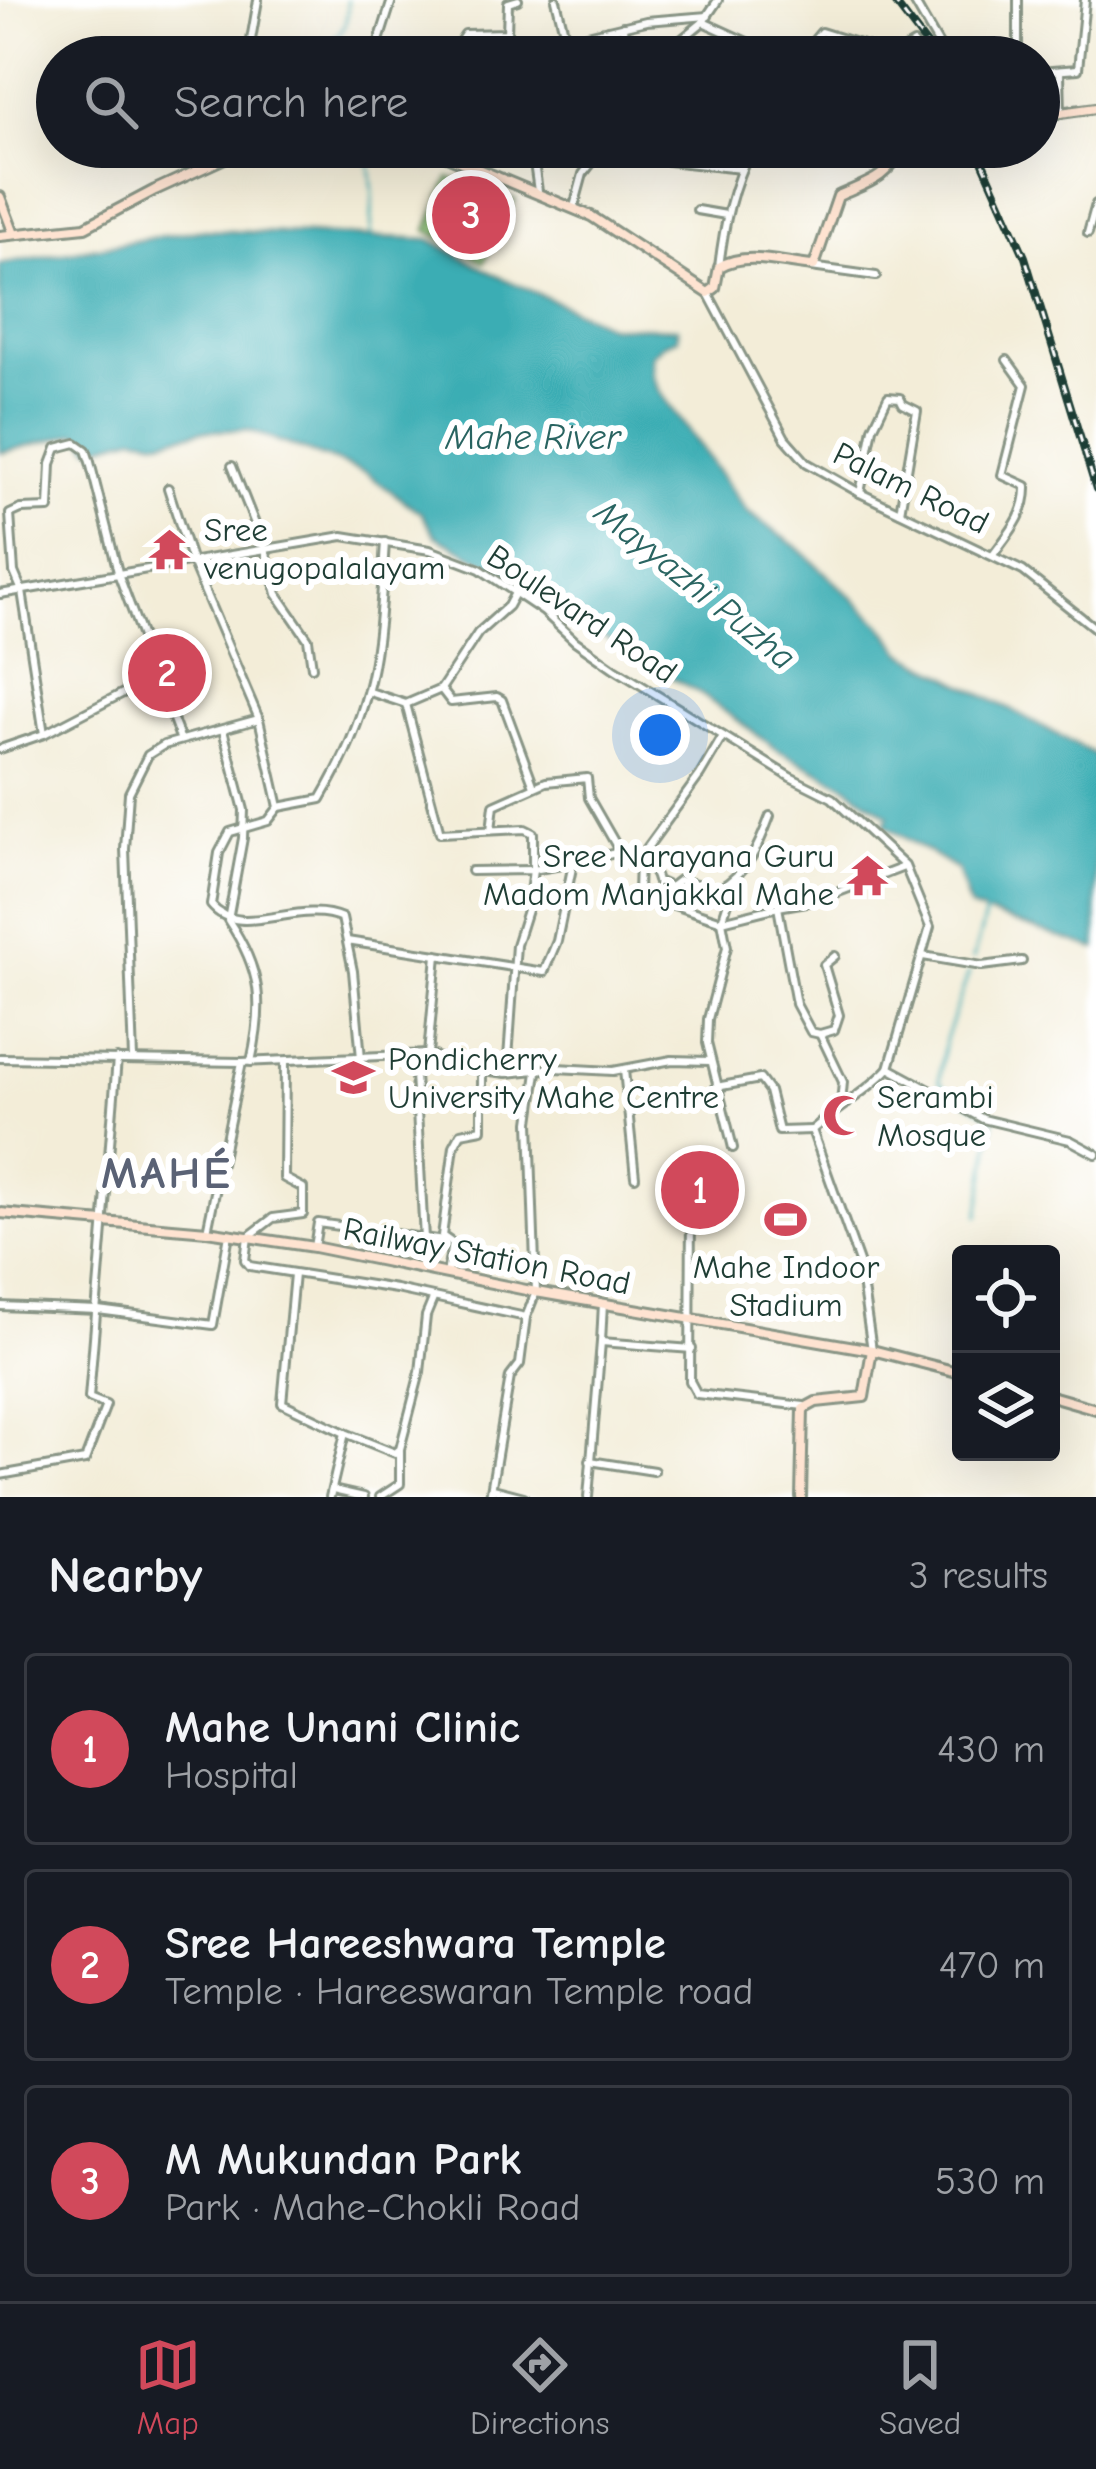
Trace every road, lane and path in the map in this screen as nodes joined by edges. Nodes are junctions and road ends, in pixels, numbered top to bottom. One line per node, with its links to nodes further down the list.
1 (258, 0): 11 (street)
2 (392, 0): 12 (street)
3 (518, 0): 13 (street)
4 (556, 0): 14 (street)
5 (718, 0): 9 (street)
6 (913, 0): 19 (street)
7 (1018, 0): 20 (street)
8 (1085, 0): 21 (street)
9 (705, 19): 10 (street); 17 (street); 18 (street)
10 (623, 26): 15 (street); 16 (street)
11 (252, 36)
12 (381, 36)
13 (464, 36)
14 (563, 36)
15 (590, 36)
16 (624, 36)
17 (685, 36)
18 (739, 36)
19 (934, 36)
20 (1018, 36)
21 (1060, 72): 23 (street)
22 (1096, 108): 23 (street)
23 (1061, 114)
24 (202, 168): 38 (street)
25 (479, 168): 31 (street)
26 (535, 168): 31 (street)
27 (588, 168): 34 (street)
28 (732, 168): 30 (street)
29 (889, 168): 41 (street)
30 (741, 169): 36 (street)
31 (538, 191): 34 (street)
32 (0, 197): 38 (street)
33 (1096, 204): 37 (street)
34 (574, 208): 43 (street)
35 (697, 210): 36 (street)
36 (725, 215): 40 (street)
37 (1088, 232)
38 (14, 234): 39 (street)
39 (0, 236)
40 (719, 267): 41 (street); 43 (street)
41 (811, 267): 42 (street)
42 (876, 276)
43 (708, 293): 47 (street, Palam Road)
44 (1006, 360): 51 (street)
45 (232, 466): 50 (street)
46 (168, 488): 52 (street)
47 (860, 493): 48 (street, Palam Road); 48 (street)
48 (900, 512): 51 (street, Palam Road)
49 (386, 542): 50 (street, Boulevard Road); 55 (street, Boulevard Road); 61 (street)
50 (265, 549): 52 (street, Boulevard Road); 58 (street)
51 (993, 555): 57 (street, Palam Road)
52 (192, 562): 53 (street, Boulevard Road); 63 (street)
53 (119, 576): 54 (street, Boulevard Road); 54 (street); 59 (street)
54 (22, 591): 56 (street, Boulevard Road); 65 (street)
55 (515, 592): 60 (street); 66 (street, Boulevard Road)
56 (0, 594)
57 (1096, 629)
58 (312, 667)
59 (154, 677): 65 (street); 67 (street)
60 (441, 689): 62 (street); 69 (street)
61 (370, 692): 62 (street); 70 (street)
62 (406, 704): 73 (street)
63 (259, 719): 64 (street); 70 (street)
64 (223, 729): 67 (street); 72 (street)
65 (44, 734): 68 (street)
66 (723, 736): 75 (street); 77 (street, Boulevard Road)
67 (180, 739): 95 (street)
68 (0, 749)
69 (534, 786): 73 (street); 74 (street)
70 (279, 807): 72 (street)
71 (770, 816): 80 (street)
72 (243, 828): 82 (street); 82 (street)
73 (491, 830): 78 (street)
74 (620, 852): 75 (street); 76 (street)
75 (639, 859): 80 (street); 83 (street)
76 (573, 863): 78 (street); 89 (street)
77 (905, 866): 81 (street); 87 (street)
78 (533, 870): 79 (street); 89 (street)
79 (471, 871)
80 (735, 880): 83 (street)
81 (778, 907): 83 (street); 90 (street)
82 (228, 920): 84 (street); 100 (street)
83 (722, 921): 97 (street)
84 (347, 941): 85 (street); 96 (street)
85 (437, 955): 89 (street); 91 (street)
86 (835, 956): 90 (street)
87 (923, 956): 88 (street); 101 (street)
88 (1022, 961)
89 (513, 969): 105 (street)
90 (820, 1034): 107 (street)
91 (428, 1054): 92 (street); 102 (street)
92 (414, 1055): 96 (street); 118 (street)
93 (0, 1058): 94 (street)
94 (116, 1059): 95 (street); 114 (street)
95 (133, 1059): 99 (street)
96 (361, 1060): 98 (street)
97 (709, 1060): 103 (street); 106 (street)
98 (285, 1061): 100 (street); 117 (street)
99 (242, 1062): 100 (street); 115 (street)
100 (251, 1062)
101 (889, 1068): 107 (street); 110 (street)
102 (482, 1070): 105 (street); 119 (street)
103 (623, 1070): 104 (street); 111 (street)
104 (537, 1072): 105 (street); 123 (street)
105 (507, 1073)
106 (715, 1088): 108 (street); 109 (street)
107 (841, 1104): 108 (street)
108 (812, 1130): 132 (street)
109 (733, 1148)
110 (1096, 1154)
111 (635, 1177)
112 (692, 1207): 129 (street)
113 (0, 1213): 114 (street, Railway Station Road)
114 (105, 1222): 115 (street, Railway Station Road); 127 (street)
115 (207, 1231): 116 (street, Railway Station Road)
116 (229, 1234): 117 (street, Railway Station Road); 127 (street)
117 (248, 1237): 120 (street, Railway Station Road); 121 (street)
118 (424, 1238): 119 (street); 120 (street)
119 (452, 1243): 122 (street)
120 (314, 1247): 122 (street, Railway Station Road)
121 (294, 1273): 124 (street); 137 (street)
122 (447, 1274): 123 (street, Railway Station Road)
123 (536, 1292): 125 (street, Railway Station Road); 128 (street)
124 (433, 1299): 128 (street); 138 (street)
125 (603, 1303): 129 (street, Railway Station Road); 130 (street)
126 (0, 1306): 127 (street)
127 (98, 1310): 141 (street)
128 (526, 1317): 143 (street)
129 (691, 1318): 131 (street); 132 (street, Railway Station Road)
130 (601, 1342): 131 (street); 139 (street)
131 (692, 1348): 135 (street)
132 (872, 1349): 133 (street, Railway Station Road); 135 (street)
133 (952, 1371)
134 (1060, 1399): 136 (street)
135 (805, 1406): 148 (street)
136 (1096, 1409)
137 (345, 1432): 138 (street); 142 (street)
138 (400, 1449): 145 (street)
139 (590, 1461): 140 (street); 147 (street)
140 (654, 1471)
141 (0, 1475)
142 (332, 1493): 144 (street)
143 (491, 1493): 146 (street)
144 (364, 1497)
145 (380, 1497)
146 (524, 1497)
147 (588, 1497)
148 (801, 1497)

